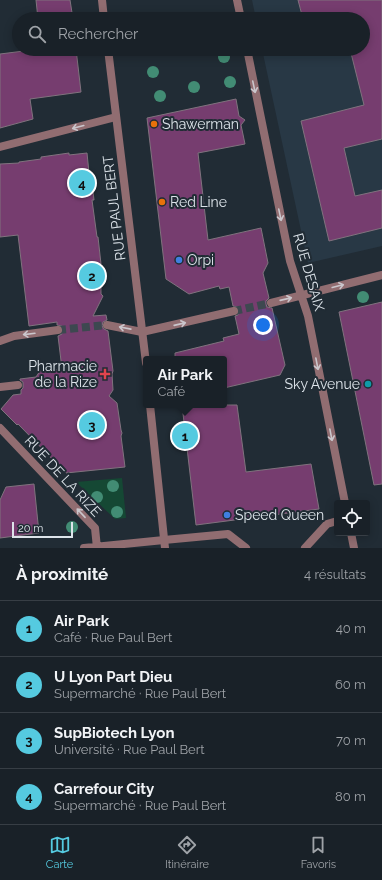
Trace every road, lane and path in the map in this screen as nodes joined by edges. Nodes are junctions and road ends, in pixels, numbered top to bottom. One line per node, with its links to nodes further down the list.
1 (102, 0): 3 (street)
2 (237, 0): 4 (street)
3 (103, 12)
4 (239, 12)
5 (109, 56): 7 (street, RUE PAUL BERT)
6 (248, 56): 10 (street, RUE DESAIX, one-way to 10)
7 (116, 118): 8 (street, one-way to 8); 15 (street, RUE PAUL BERT)
8 (0, 147)
9 (382, 275): 10 (street, one-way to 9)
10 (301, 295): 11 (street, one-way to 10); 22 (street, RUE DESAIX, one-way to 22)
11 (270, 303)
12 (234, 311): 15 (street, one-way to 12)
13 (107, 325): 15 (street, one-way to 13)
14 (58, 330): 16 (street, one-way to 16)
15 (142, 332): 17 (street, RUE PAUL BERT)
16 (0, 340)
17 (145, 356)
18 (18, 385): 19 (street)
19 (0, 387)
20 (150, 408): 25 (street)
21 (0, 428): 26 (street, RUE DE LA RIZE, one-way to 21)
22 (344, 500)
23 (334, 522): 29 (street)
24 (351, 536): 30 (street)
25 (165, 544): 26 (street); 28 (street)
26 (97, 547): 27 (street)
27 (84, 548)
28 (246, 548)
29 (305, 548)
30 (354, 548)

